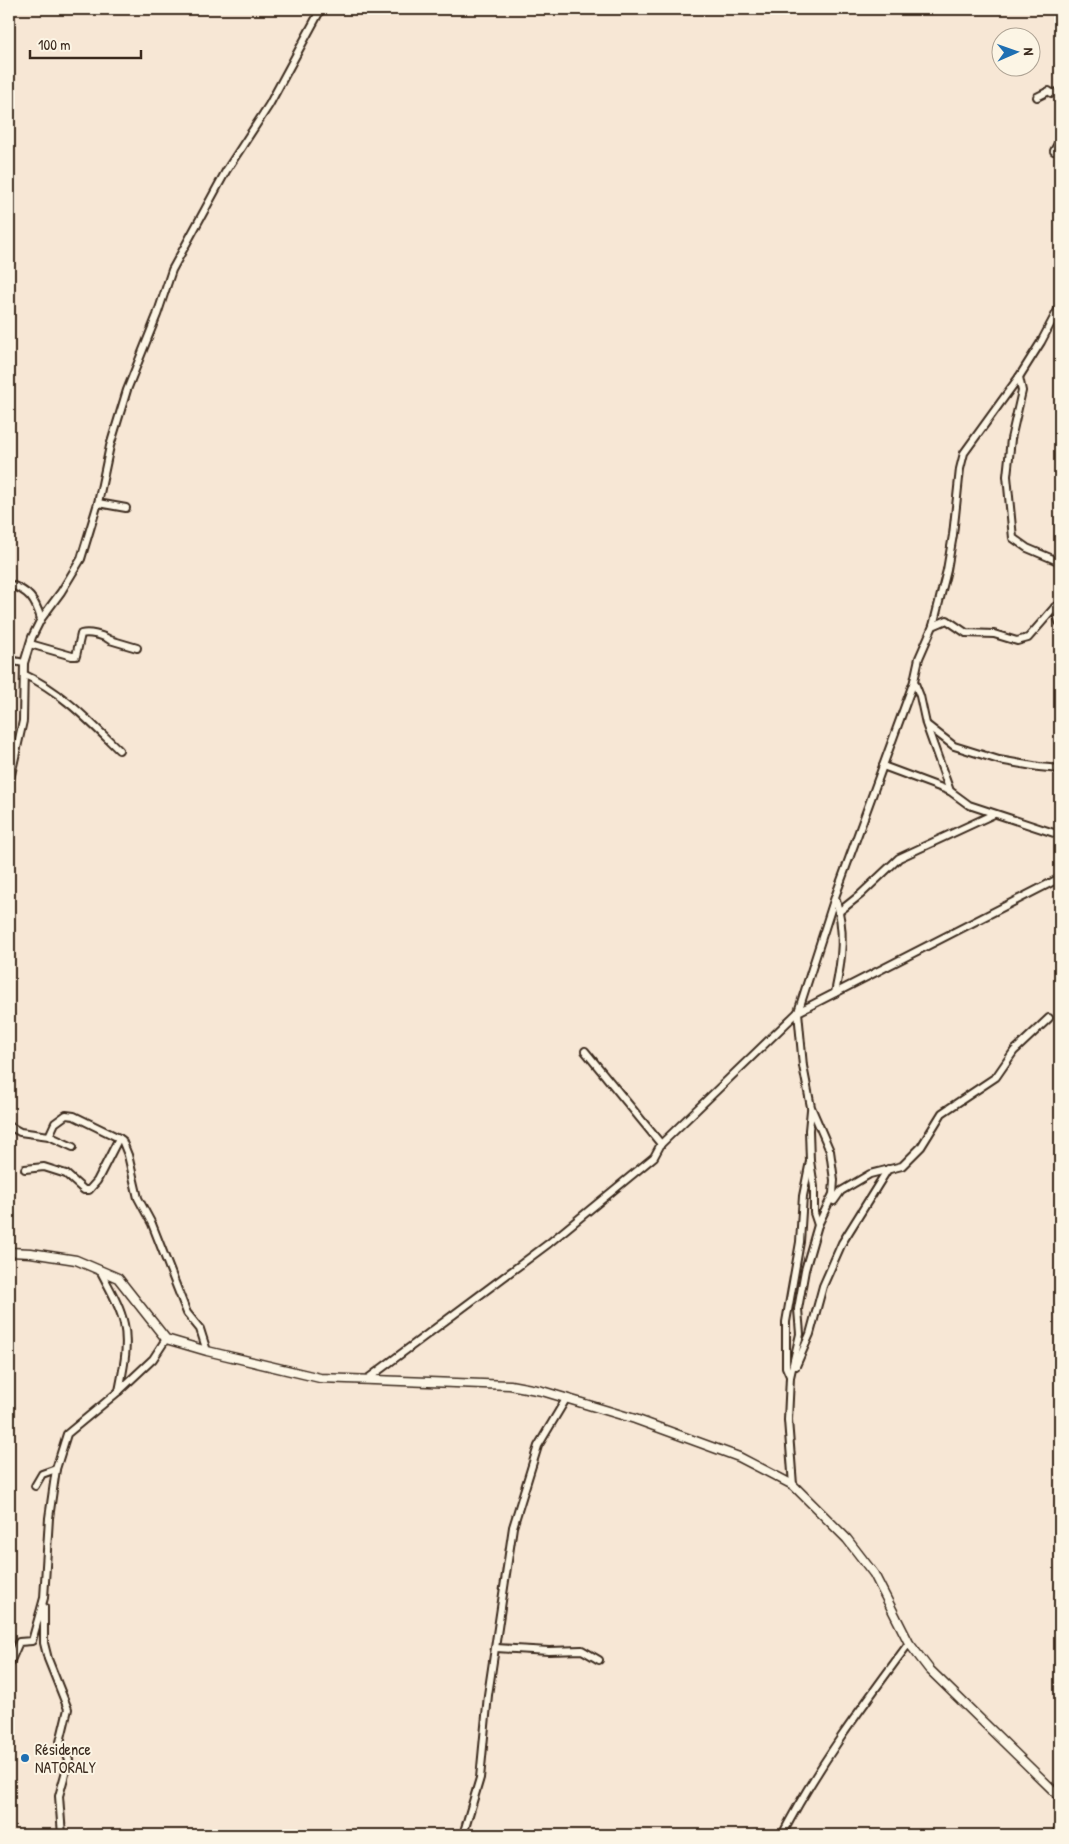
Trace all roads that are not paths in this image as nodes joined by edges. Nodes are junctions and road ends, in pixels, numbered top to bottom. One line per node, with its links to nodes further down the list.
1 (321, 9): 8 (street)
2 (1060, 92): 3 (street)
3 (1037, 96)
4 (1060, 140): 5 (street)
5 (1054, 150)
6 (1060, 306): 7 (street)
7 (1019, 377): 10 (street); 15 (street)
8 (98, 503): 9 (street); 13 (street)
9 (126, 508)
10 (1060, 562)
11 (9, 584): 13 (street)
12 (1058, 605): 14 (street); 15 (street)
13 (41, 618): 16 (street)
14 (1059, 622)
15 (933, 626): 21 (street)
16 (30, 644): 17 (street); 19 (street)
17 (137, 648)
18 (9, 660): 19 (street)
19 (24, 663): 20 (street)
20 (25, 675): 23 (street); 26 (street)
21 (914, 681): 22 (street); 24 (street)
22 (926, 724): 25 (street); 27 (street)
23 (119, 750)
24 (883, 766): 27 (street); 31 (street)
25 (1060, 769)
26 (9, 784)
27 (950, 791): 28 (street)
28 (994, 814): 29 (street); 32 (street)
29 (1060, 834)
30 (1060, 878): 33 (street)
31 (835, 897): 32 (street); 34 (street)
32 (840, 910): 33 (street)
33 (835, 993): 34 (street)
34 (798, 1012): 37 (street); 41 (street)
35 (1049, 1018): 45 (street)
36 (585, 1050): 41 (street)
37 (811, 1107): 43 (street); 46 (street)
38 (9, 1126): 39 (street)
39 (49, 1136): 40 (street); 42 (street)
40 (119, 1138): 44 (street); 50 (street)
41 (661, 1144): 52 (street)
42 (73, 1147)
43 (810, 1161): 46 (street); 51 (street)
44 (25, 1168)
45 (888, 1170): 46 (street); 51 (street)
46 (818, 1225): 51 (street)
47 (9, 1252): 48 (street)
48 (100, 1270): 49 (street); 53 (street)
49 (166, 1339): 50 (street); 53 (street)
50 (208, 1351): 52 (street)
51 (790, 1377): 56 (street)
52 (366, 1380): 54 (street)
53 (119, 1391): 55 (street)
54 (566, 1399): 56 (street); 60 (street)
55 (56, 1469): 57 (street); 58 (street)
56 (794, 1485): 59 (street)
57 (34, 1486)
58 (44, 1598): 62 (street); 65 (street)
59 (909, 1643): 63 (street); 67 (street)
60 (496, 1648): 61 (street); 66 (street)
61 (599, 1660)
62 (9, 1666)
63 (1060, 1797)
64 (1060, 1826): 68 (street)
65 (62, 1835)
66 (463, 1835)
67 (782, 1835)
68 (1055, 1835)

